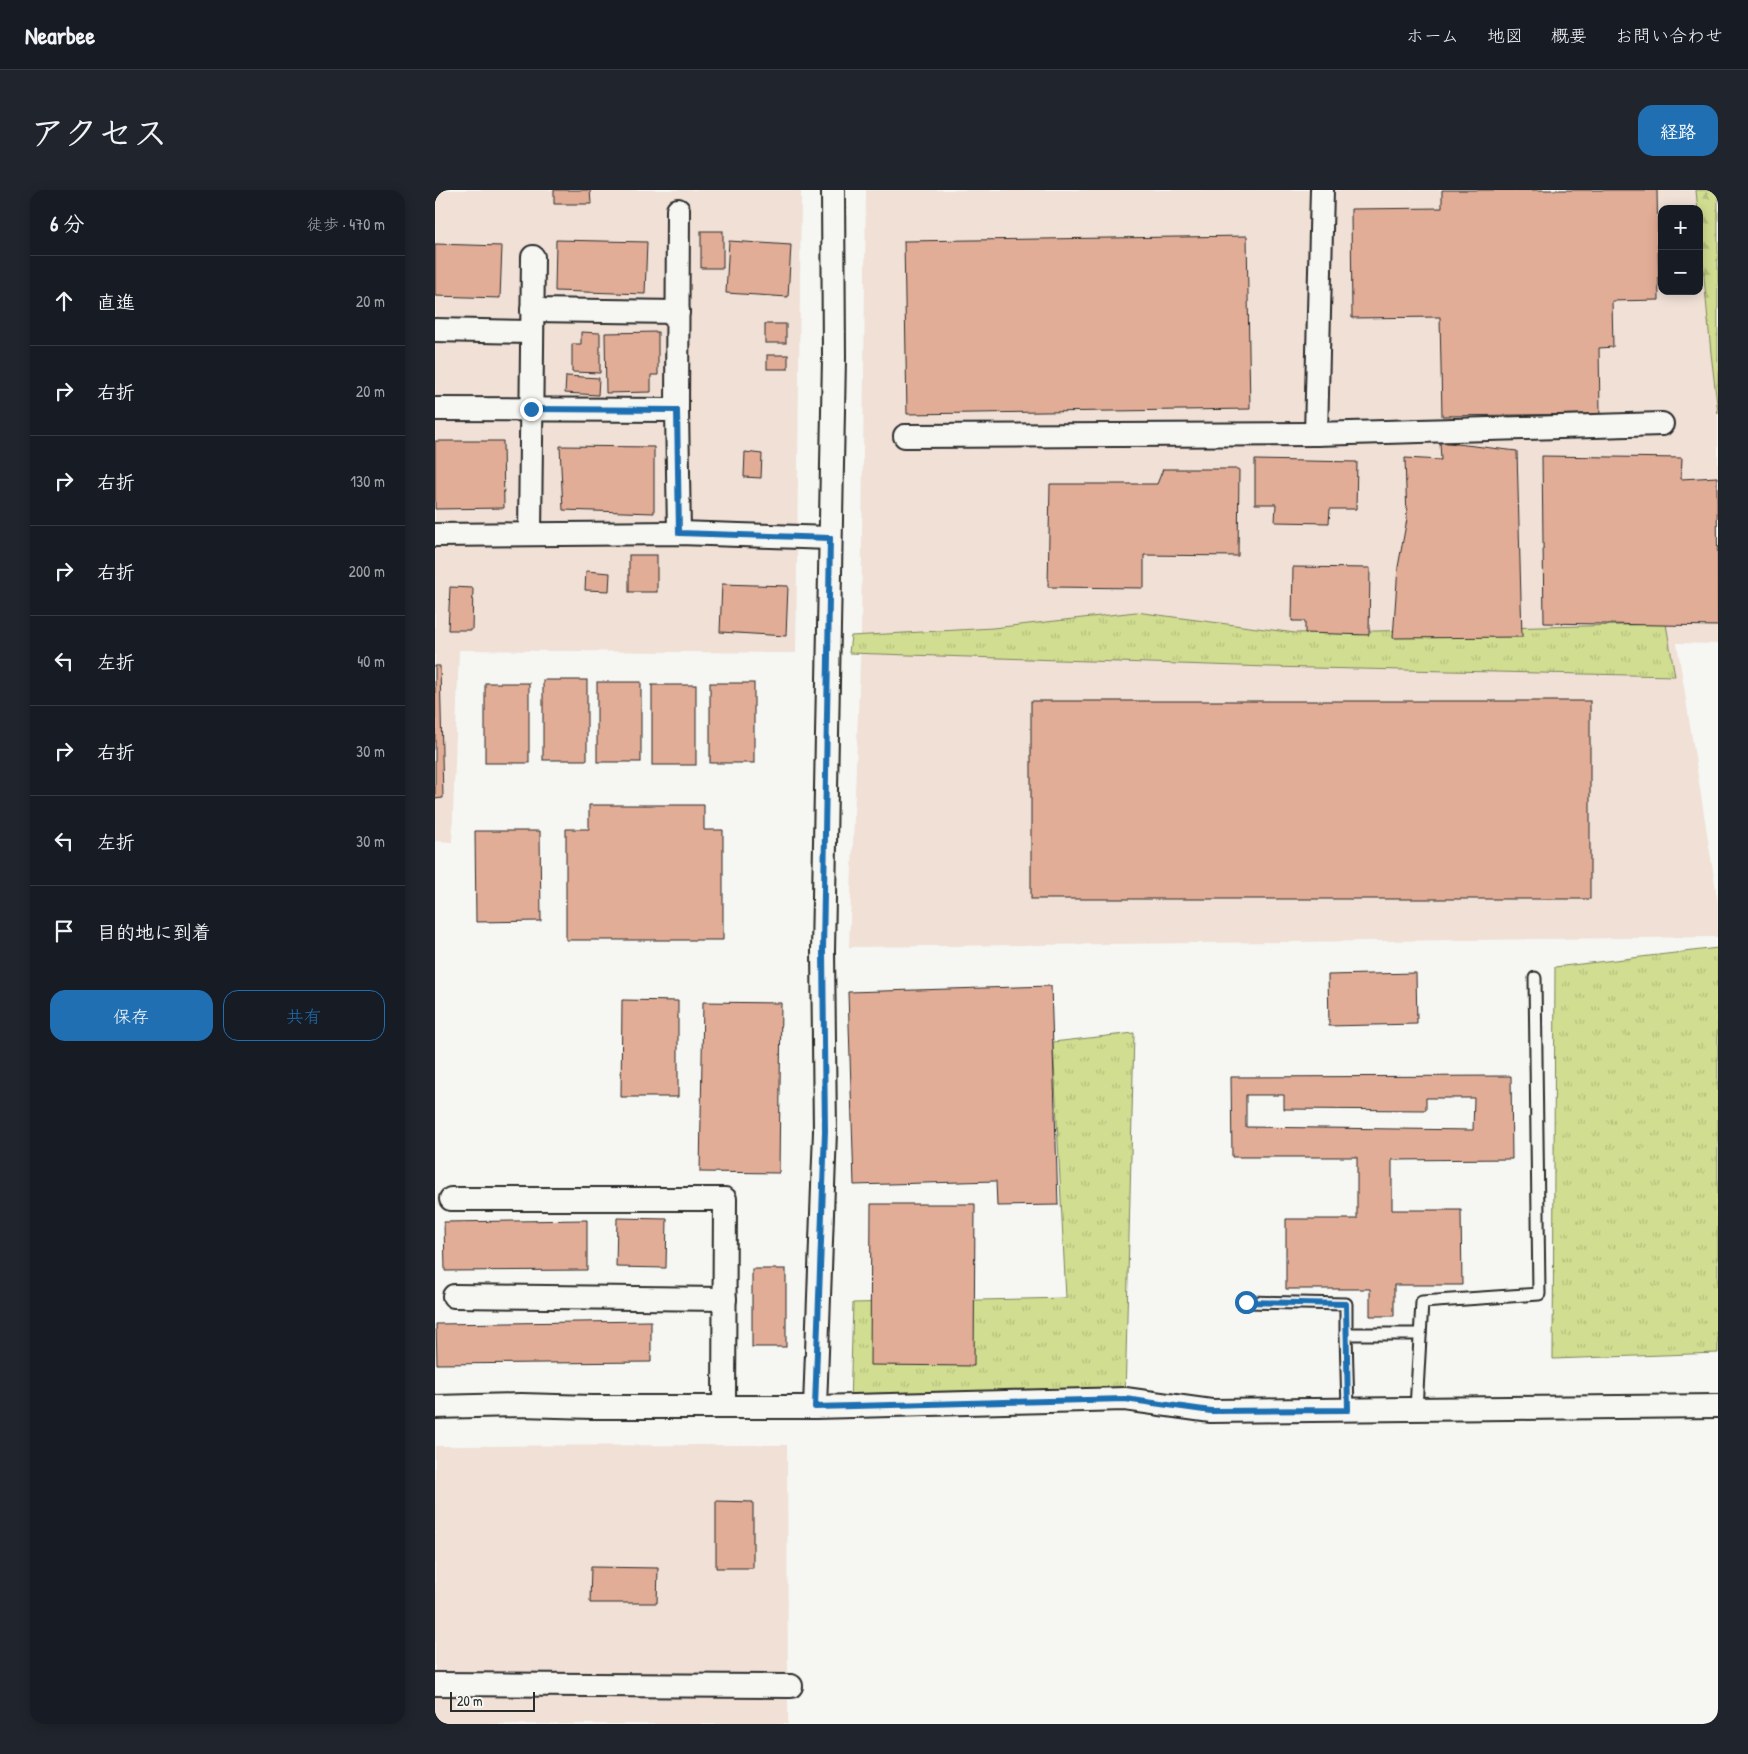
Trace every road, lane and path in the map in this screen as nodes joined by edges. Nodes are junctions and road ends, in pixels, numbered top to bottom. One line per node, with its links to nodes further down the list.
1 (833, 190): 17 (street)
2 (1322, 190): 12 (street)
3 (678, 210): 5 (street)
4 (533, 257): 6 (street)
5 (678, 312): 6 (street); 10 (street)
6 (532, 321): 7 (street); 9 (street)
7 (435, 330)
8 (435, 409): 9 (street)
9 (531, 409): 10 (street); 15 (street)
10 (677, 410): 14 (street)
11 (1662, 424): 12 (street)
12 (1316, 434): 13 (street)
13 (905, 436)
14 (679, 533): 15 (street); 17 (street)
15 (530, 534): 16 (street)
16 (435, 535)
17 (830, 538): 28 (street)
18 (1535, 978): 24 (lane)
19 (451, 1199): 21 (street)
20 (454, 1296): 21 (street)
21 (725, 1299): 27 (street)
22 (1246, 1302): 23 (lane)
23 (1346, 1334): 24 (lane); 30 (lane)
24 (1420, 1334): 29 (lane)
25 (1718, 1406): 29 (street)
26 (435, 1407): 27 (street)
27 (724, 1407): 28 (street)
28 (815, 1407): 30 (street)
29 (1416, 1409): 30 (street)
30 (1348, 1410)
31 (435, 1684): 32 (street)
32 (791, 1686)

